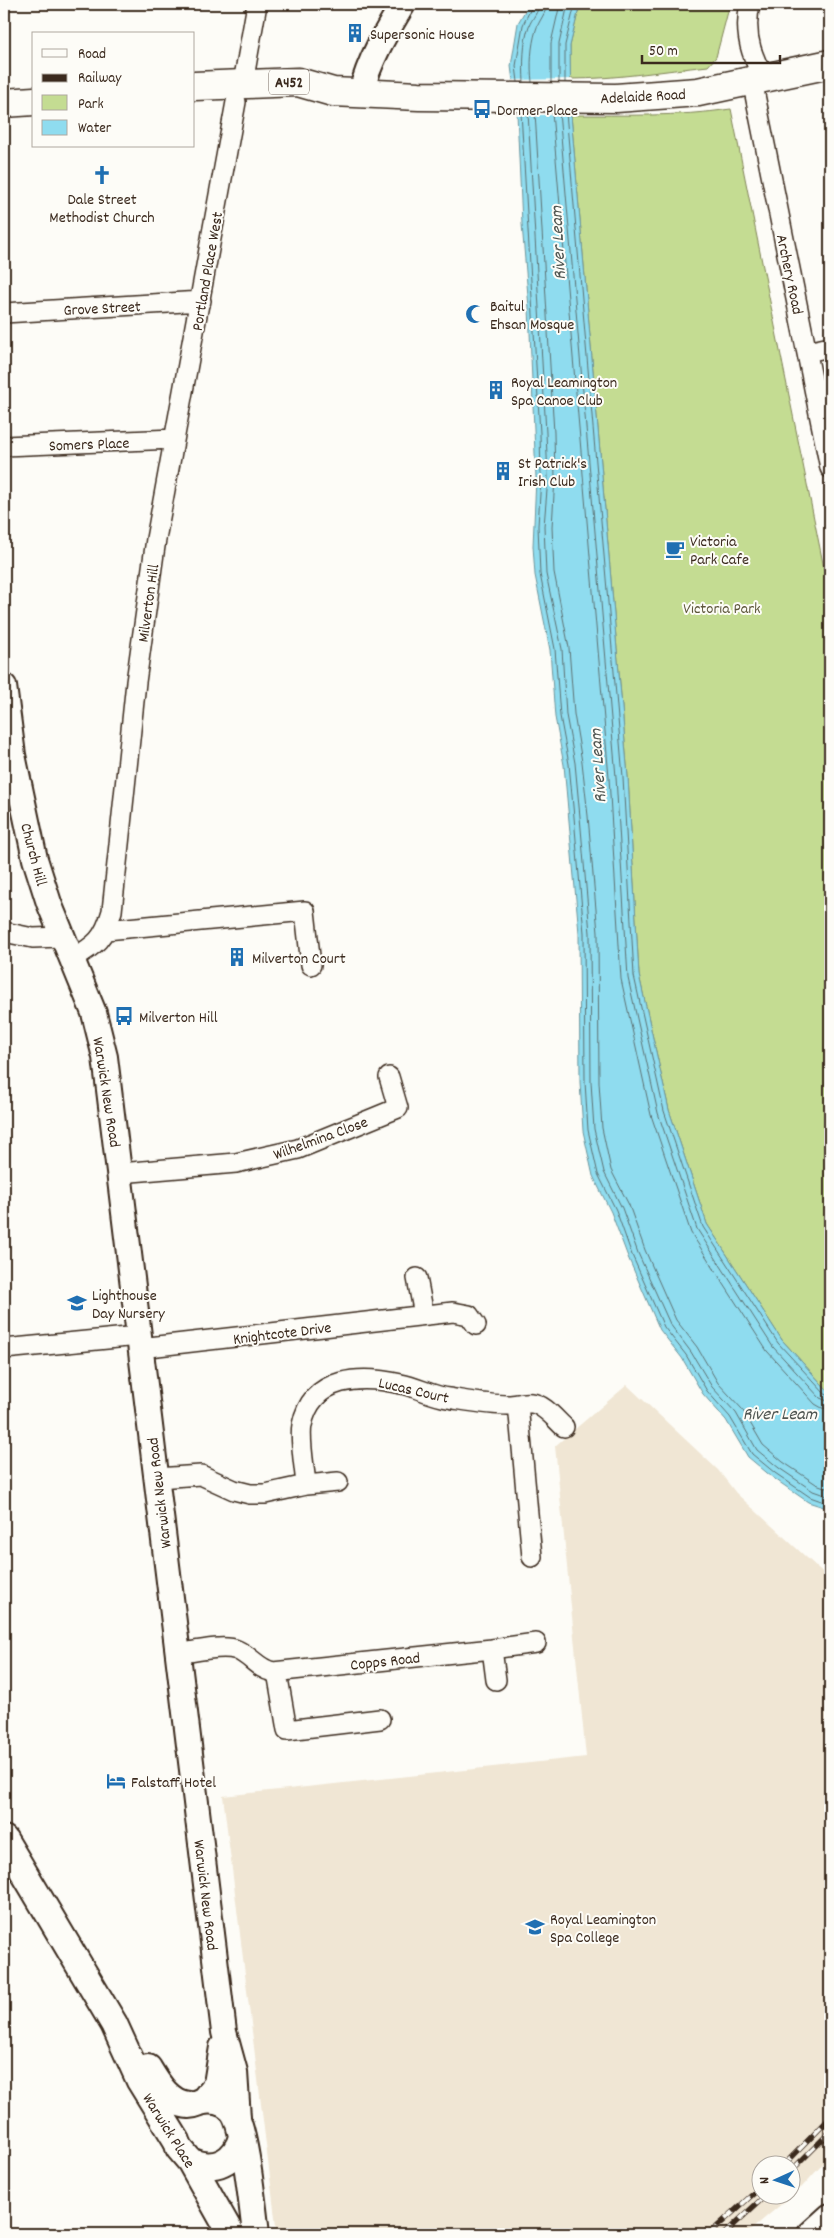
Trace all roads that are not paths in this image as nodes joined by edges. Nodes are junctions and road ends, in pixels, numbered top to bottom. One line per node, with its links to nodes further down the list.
1 (258, 4): 7 (street, Portland Place West)
2 (403, 4): 8 (street)
3 (750, 4): 5 (street, Archery Road)
4 (830, 64): 5 (highway, Adelaide Road / A452)
5 (758, 79): 8 (highway, Adelaide Road / A452); 15 (street, Archery Road)
6 (195, 86): 7 (highway, A452)
7 (240, 92): 8 (highway, Adelaide Road / A452); 11 (highway, A452); 12 (street, Portland Place West)
8 (361, 93)
9 (32, 101): 10 (highway)
10 (4, 103)
11 (195, 103)
12 (201, 301): 13 (street, Grove Street); 16 (street, Portland Place West)
13 (4, 313)
14 (830, 347): 15 (street)
15 (807, 352): 18 (street, Archery Road)
16 (174, 439): 17 (street, Somers Place); 21 (street, Milverton Hill)
17 (4, 446)
18 (830, 468)
19 (4, 686): 20 (street, Church Hill)
20 (8, 755): 23 (street, Church Hill)
21 (106, 930): 24 (street, Milverton Hill); 25 (street)
22 (4, 932): 23 (street)
23 (62, 937): 24 (street, Church Hill)
24 (72, 960): 27 (street, Warwick New Road)
25 (311, 965)
26 (389, 1077): 27 (street, Wilhelmina Close)
27 (120, 1173): 31 (street, Warwick New Road)
28 (416, 1278): 29 (street)
29 (424, 1315): 30 (street, Knightcote Drive); 31 (street, Knightcote Drive)
30 (476, 1326)
31 (139, 1342): 32 (street, Knightcote Drive); 35 (street, Warwick New Road)
32 (4, 1349)
33 (518, 1404): 34 (street, Lucas Court); 37 (street, Lucas Court); 38 (street)
34 (564, 1427)
35 (157, 1478): 37 (street); 41 (street, Warwick New Road)
36 (338, 1482): 37 (street)
37 (306, 1485)
38 (532, 1556)
39 (536, 1644): 40 (street, Copps Road)
40 (492, 1649): 42 (street, Copps Road); 43 (street)
41 (178, 1654): 42 (street, Copps Road); 47 (street, Warwick New Road)
42 (277, 1672): 44 (street)
43 (496, 1680)
44 (380, 1719)
45 (4, 1839): 46 (main road, Warwick Place)
46 (114, 2024): 48 (main road, Warwick Place); 50 (main road, Warwick Place)
47 (224, 2032): 48 (street, Warwick New Road); 49 (street, Warwick New Road)
48 (197, 2103): 49 (main road, Warwick Place); 50 (main road, Warwick New Road)
49 (240, 2127): 50 (main road); 53 (main road, Warwick New Road)
50 (183, 2151): 52 (main road, Warwick Place)
51 (830, 2216): 54 (street)
52 (231, 2234)
53 (256, 2234)
54 (810, 2234)

